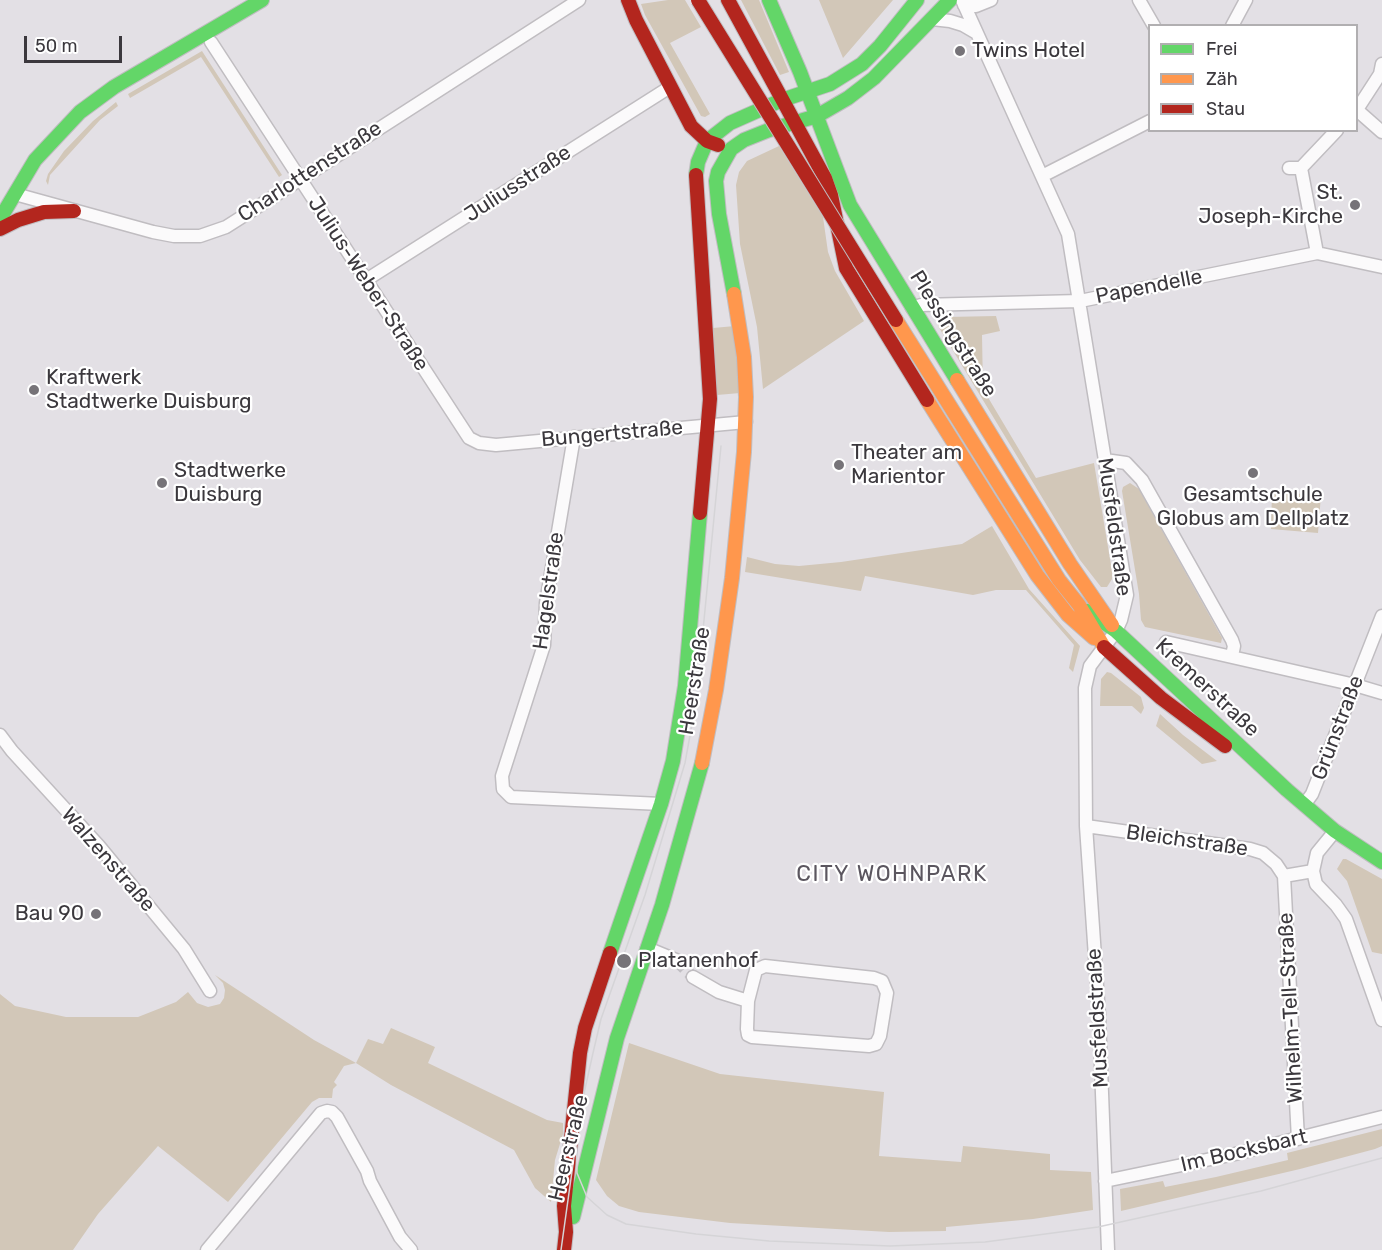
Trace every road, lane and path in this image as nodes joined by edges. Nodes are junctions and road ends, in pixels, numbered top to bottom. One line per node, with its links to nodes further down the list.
1 (262, 0): 32 (main road)
2 (579, 0): 31 (street, Charlottenstraße)
3 (628, 0): 18 (main road)
4 (699, 0): 46 (main road, Plessingstraße, bridge)
5 (728, 0): 20 (main road)
6 (770, 0): 19 (main road, Plessingstraße)
7 (917, 0): 19 (main road)
8 (991, 0): 11 (street)
9 (1139, 0): 13 (street)
10 (1246, 0): 14 (street)
11 (958, 2): 12 (main road); 15 (street, Musfeldstraße)
12 (932, 20): 15 (street); 23 (main road)
13 (1153, 24)
14 (1233, 24)
15 (975, 32): 30 (street, Musfeldstraße)
16 (211, 42): 31 (street, Julius-Weber-Straße)
17 (1382, 64): 21 (street)
18 (670, 87): 28 (main road); 38 (street, Juliusstraße)
19 (808, 91): 20 (main road); 23 (main road, Plessingstraße)
20 (783, 100): 24 (main road); 28 (main road)
21 (1358, 109)
22 (1358, 112): 27 (street)
23 (817, 116): 24 (main road); 40 (main road, Plessingstraße)
24 (794, 123): 29 (main road); 50 (main road)
25 (1148, 123): 30 (street)
26 (1335, 132): 36 (street)
27 (1382, 132)
28 (707, 141): 29 (main road); 42 (main road, Heerstraße)
29 (731, 149): 41 (main road, Heerstraße)
30 (1042, 176): 39 (street, Musfeldstraße)
31 (300, 178): 33 (street, Charlottenstraße); 38 (street, Julius-Weber-Straße)
32 (15, 194): 33 (street, Charlottenstraße); 34 (main road)
33 (74, 211): 35 (main road)
34 (0, 219)
35 (0, 229)
36 (1317, 254): 37 (street, Papendelle); 39 (street, Papendelle)
37 (1382, 267)
38 (366, 280): 44 (street, Julius-Weber-Straße)
39 (1080, 301): 40 (street, Papendelle); 45 (street, Musfeldstraße)
40 (912, 308): 48 (main road, Plessingstraße)
41 (746, 422): 42 (street, Bungertstraße); 63 (main road, Heerstraße)
42 (710, 425): 43 (street, Bungertstraße); 56 (main road, Heerstraße)
43 (574, 437): 44 (street, Bungertstraße); 56 (street, Hagelstraße)
44 (479, 443)
45 (1105, 460): 48 (street, Musfeldstraße); 51 (street)
46 (1079, 605): 48 (main road, Plessingstraße); 50 (main road, Plessingstraße)
47 (1382, 616): 52 (street, Grünstraße)
48 (1116, 631): 50 (street, Musfeldstraße); 55 (main road, Kremerstraße)
49 (1166, 642): 51 (street)
50 (1104, 647): 55 (main road, Kremerstraße); 58 (street, Musfeldstraße)
51 (1232, 656): 52 (street)
52 (1355, 685): 53 (street); 57 (street, Grünstraße)
53 (1382, 693)
54 (0, 735): 66 (street, Walzenstraße)
55 (1270, 776): 57 (main road, Kremerstraße)
56 (661, 804): 72 (main road, Heerstraße)
57 (1304, 805): 59 (main road, Kremerstraße)
58 (1086, 826): 62 (street, Bleichstraße); 71 (street, Musfeldstraße)
59 (1335, 831): 60 (main road, Kremerstraße); 61 (street)
60 (1380, 858)
61 (1313, 871): 62 (street); 68 (street)
62 (1284, 876): 70 (street, Wilhelm-Tell-Straße)
63 (647, 948): 64 (street); 72 (main road, Heerstraße)
64 (676, 960)
65 (693, 977): 67 (street)
66 (210, 991)
67 (748, 1001): 67 (street)
68 (1382, 1020)
69 (1382, 1117): 70 (street, Im Bocksbart)
70 (1299, 1139): 71 (street, Im Bocksbart)
71 (1105, 1181): 76 (street, Musfeldstraße)
72 (566, 1232): 75 (main road, Heerstraße)
73 (207, 1250): 74 (street)
74 (411, 1250)
75 (564, 1250)
76 (1108, 1250)

